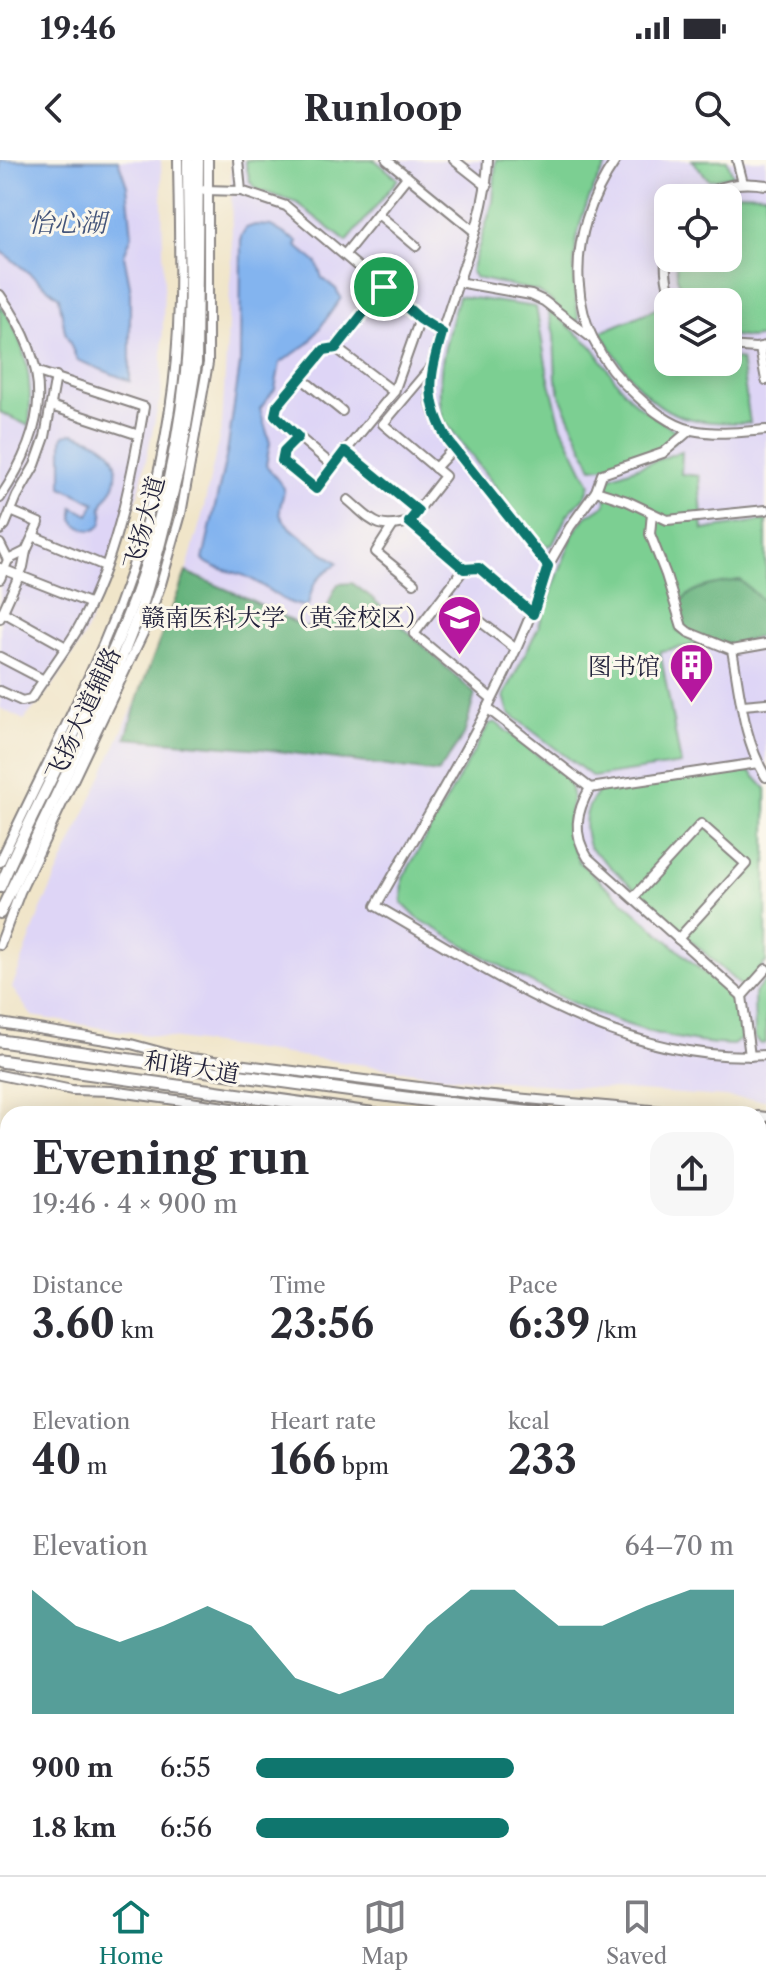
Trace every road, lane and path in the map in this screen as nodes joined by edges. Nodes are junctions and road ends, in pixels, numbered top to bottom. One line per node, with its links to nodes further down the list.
1 (178, 160): 25 (street, 飞扬大道辅路)
2 (188, 160): 16 (main road, 飞扬大道)
3 (198, 160): 16 (main road, 飞扬大道)
4 (208, 160): 16 (street, 飞扬大道辅路)
5 (238, 160): 17 (street)
6 (387, 160): 11 (street)
7 (454, 160): 15 (street)
8 (488, 160): 15 (street)
9 (616, 160): 32 (street)
10 (737, 160): 12 (street)
11 (407, 177): 18 (street); 19 (street)
12 (743, 183): 13 (street); 14 (street)
13 (729, 184)
14 (766, 185)
15 (487, 186): 19 (street)
16 (198, 190): 17 (street); 21 (main road, 飞扬大道); 23 (main road, 飞扬大道); 28 (street, 飞扬大道辅路)
17 (241, 191): 22 (street)
18 (378, 214): 20 (street); 22 (street)
19 (474, 231): 24 (street)
20 (416, 246)
21 (188, 253): 25 (street); 37 (main road, 飞扬大道)
22 (345, 254): 26 (street)
23 (199, 275): 28 (street); 66 (main road, 飞扬大道)
24 (458, 282): 30 (street); 32 (street)
25 (179, 286): 31 (street, 飞扬大道辅路)
26 (384, 287): 29 (street); 35 (street)
27 (0, 295): 38 (street)
28 (209, 301): 60 (street, 飞扬大道辅路)
29 (420, 319): 30 (street); 42 (street)
30 (442, 333): 36 (street)
31 (178, 338): 37 (street); 76 (street, 飞扬大道辅路)
32 (593, 339): 45 (street)
33 (742, 346): 34 (street)
34 (763, 347): 41 (street)
35 (336, 348): 40 (street); 42 (street)
36 (433, 366): 49 (street); 52 (street)
37 (186, 371): 69 (main road, 飞扬大道)
38 (38, 372): 39 (street); 54 (street)
39 (56, 376): 43 (street); 47 (street)
40 (301, 378): 44 (street); 48 (street)
41 (766, 380)
42 (394, 392): 50 (street)
43 (51, 406): 47 (street); 57 (street)
44 (342, 411)
45 (690, 430): 46 (street); 53 (street)
46 (766, 430)
47 (139, 435): 70 (street)
48 (298, 437): 51 (street); 51 (street)
49 (454, 448): 52 (street); 71 (street)
50 (345, 451): 51 (street); 58 (street)
51 (333, 466)
52 (435, 468): 58 (street)
53 (596, 491): 59 (street); 71 (street)
54 (0, 498)
55 (348, 500): 62 (street)
56 (766, 510): 59 (street)
57 (11, 511): 63 (street); 64 (street)
58 (418, 511): 61 (street)
59 (652, 513): 87 (street)
60 (181, 514): 66 (street); 82 (street, 飞扬大道辅路)
61 (409, 522): 62 (street); 72 (street)
62 (392, 527): 75 (street)
63 (0, 530)
64 (33, 536): 67 (street); 70 (street)
65 (0, 544): 68 (street)
66 (159, 547): 78 (main road, 飞扬大道)
67 (26, 551): 68 (street); 74 (street)
68 (8, 560): 73 (street)
69 (145, 564): 76 (street); 90 (main road, 飞扬大道)
70 (105, 566): 77 (street)
71 (548, 566): 79 (street)
72 (464, 569): 79 (street); 93 (street)
73 (1, 572): 74 (street)
74 (19, 576): 77 (street); 80 (street)
75 (414, 583)
76 (124, 591): 83 (street, 飞扬大道辅路)
77 (89, 603): 85 (street)
78 (142, 606): 82 (street); 96 (main road, 飞扬大道)
79 (533, 614): 86 (street)
80 (2, 615): 85 (street)
81 (472, 615): 86 (street)
82 (144, 631): 91 (street, 飞扬大道辅路)
83 (104, 641): 90 (street); 101 (street, 飞扬大道辅路)
84 (766, 644): 87 (street)
85 (66, 647): 89 (street)
86 (516, 649): 93 (street)
87 (732, 650): 95 (street)
88 (0, 657): 89 (street)
89 (44, 680): 92 (street)
90 (100, 680): 102 (main road, 飞扬大道)
91 (122, 681): 96 (street); 106 (street, 飞扬大道辅路)
92 (0, 691)
93 (491, 698): 97 (street)
94 (766, 703): 95 (street)
95 (743, 705): 98 (street)
96 (97, 708): 104 (main road, 飞扬大道)
97 (487, 708): 100 (street); 112 (street)
98 (758, 763): 99 (street); 100 (street)
99 (766, 777)
100 (590, 788): 103 (street)
101 (0, 862)
102 (0, 887)
103 (633, 898): 105 (street); 105 (street)
104 (0, 913)
105 (678, 939): 108 (street)
106 (0, 945)
107 (766, 969): 108 (street)
108 (742, 996): 112 (street)
109 (0, 1023): 118 (street)
110 (0, 1041): 117 (highway, 和谐大道)
111 (766, 1055): 112 (street)
112 (750, 1056)
113 (0, 1061): 116 (highway, 和谐大道)
114 (0, 1075): 115 (street)
115 (210, 1106)
116 (320, 1106)
117 (468, 1106)
118 (606, 1106)

